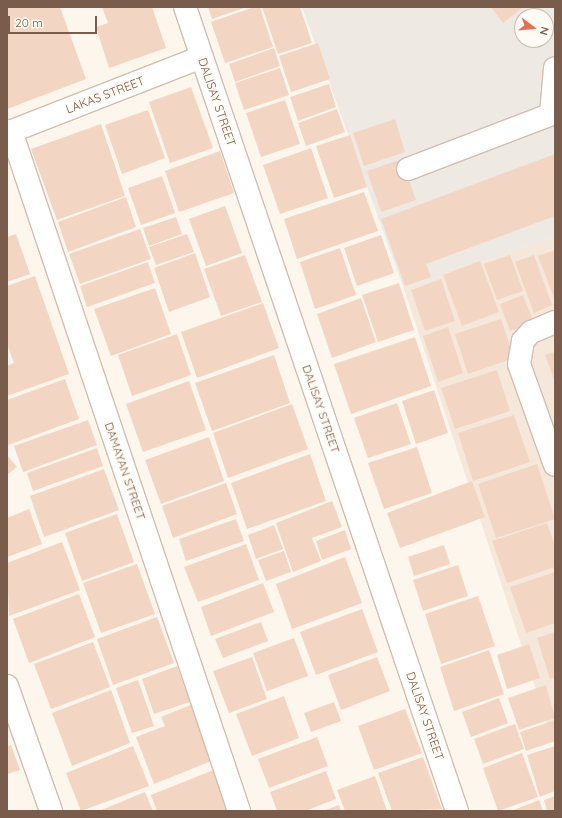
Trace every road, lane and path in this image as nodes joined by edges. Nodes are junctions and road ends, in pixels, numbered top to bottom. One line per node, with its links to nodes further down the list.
1 (185, 7): 2 (street, DALISAY STREET)
2 (202, 58): 5 (street, LAKAS STREET); 12 (street, DALISAY STREET)
3 (555, 68): 4 (street)
4 (553, 114): 6 (street)
5 (9, 132): 11 (street, DAMAYAN STREET)
6 (408, 169)
7 (555, 322): 8 (street)
8 (555, 465)
9 (7, 686): 10 (street)
10 (51, 811)
11 (240, 811)
12 (457, 811)

